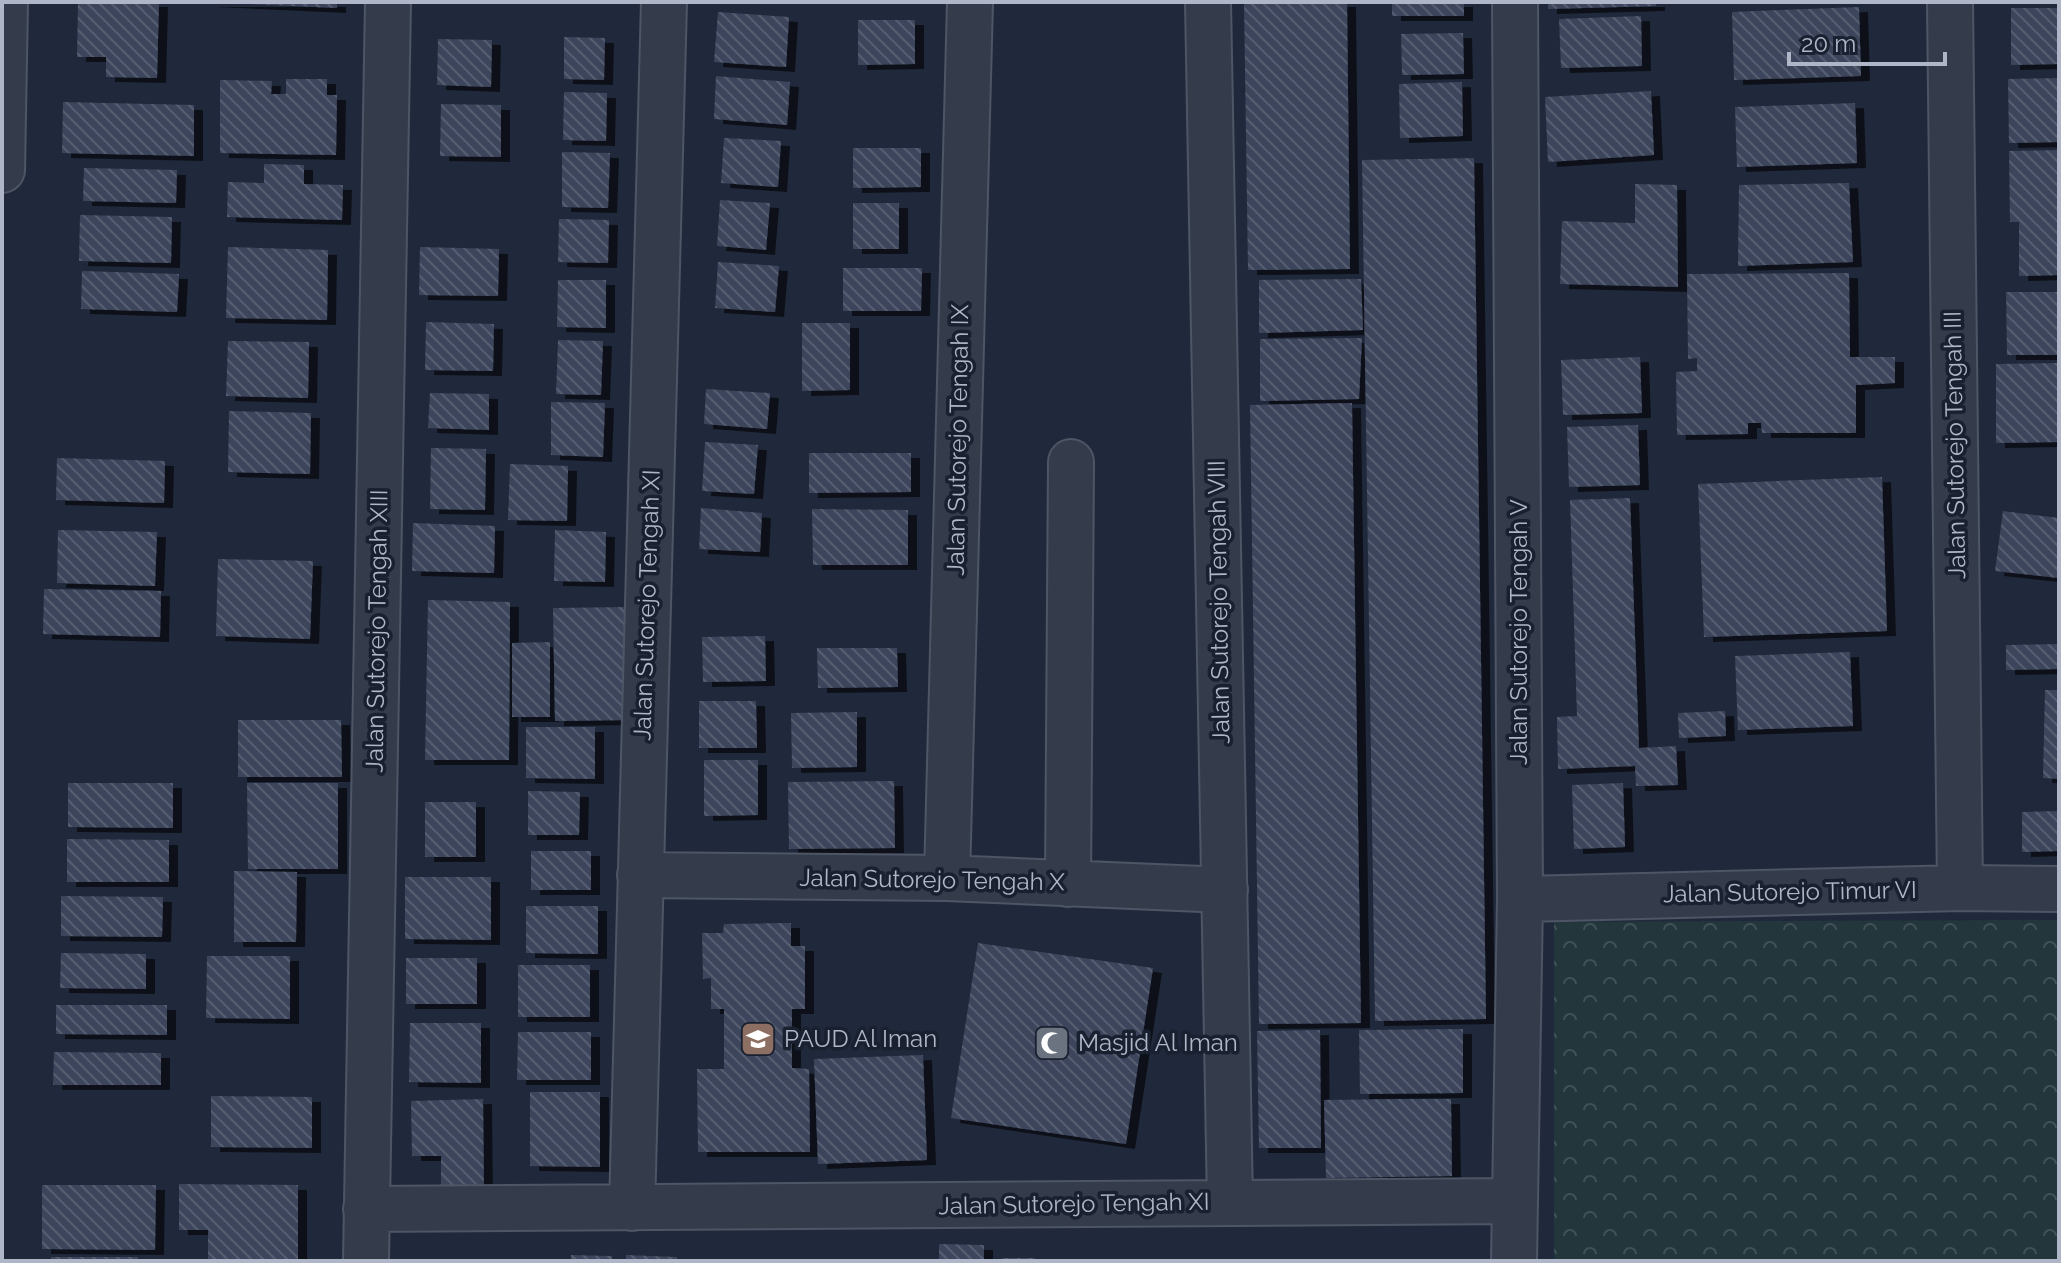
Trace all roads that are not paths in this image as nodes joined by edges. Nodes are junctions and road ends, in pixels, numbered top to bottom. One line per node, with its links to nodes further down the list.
1 (5, 2): 8 (street)
2 (388, 2): 20 (street, Jalan Sutorejo Tengah XIII)
3 (664, 2): 10 (street, Jalan Sutorejo Tengah XI)
4 (970, 2): 11 (street, Jalan Sutorejo Tengah IX)
5 (1208, 2): 15 (street, Jalan Sutorejo Tengah VIII)
6 (1515, 2): 16 (street, Jalan Sutorejo Tengah V)
7 (1950, 2): 13 (street, Jalan Sutorejo Tengah III)
8 (2, 170)
9 (1071, 462): 12 (street)
10 (640, 875): 11 (street, Jalan Sutorejo Tengah X); 19 (street, Jalan Sutorejo Tengah XI)
11 (947, 878): 12 (street, Jalan Sutorejo Tengah X)
12 (1068, 884): 15 (street, Jalan Sutorejo Tengah X)
13 (1960, 888): 14 (street, Jalan Sutorejo Timur VI); 16 (street, Jalan Sutorejo Timur VI)
14 (2059, 889)
15 (1225, 890): 18 (street, Jalan Sutorejo Tengah VIII)
16 (1520, 899): 17 (street, Jalan Sutorejo Tengah V)
17 (1515, 1201): 18 (street, Jalan Sutorejo Tengah XI); 22 (street, Jalan Sutorejo Tengah V)
18 (1230, 1203): 19 (street, Jalan Sutorejo Tengah XI)
19 (632, 1208): 20 (street, Jalan Sutorejo Tengah XI)
20 (366, 1209): 21 (street, Jalan Sutorejo Tengah XIII)
21 (366, 1261)
22 (1514, 1261)

